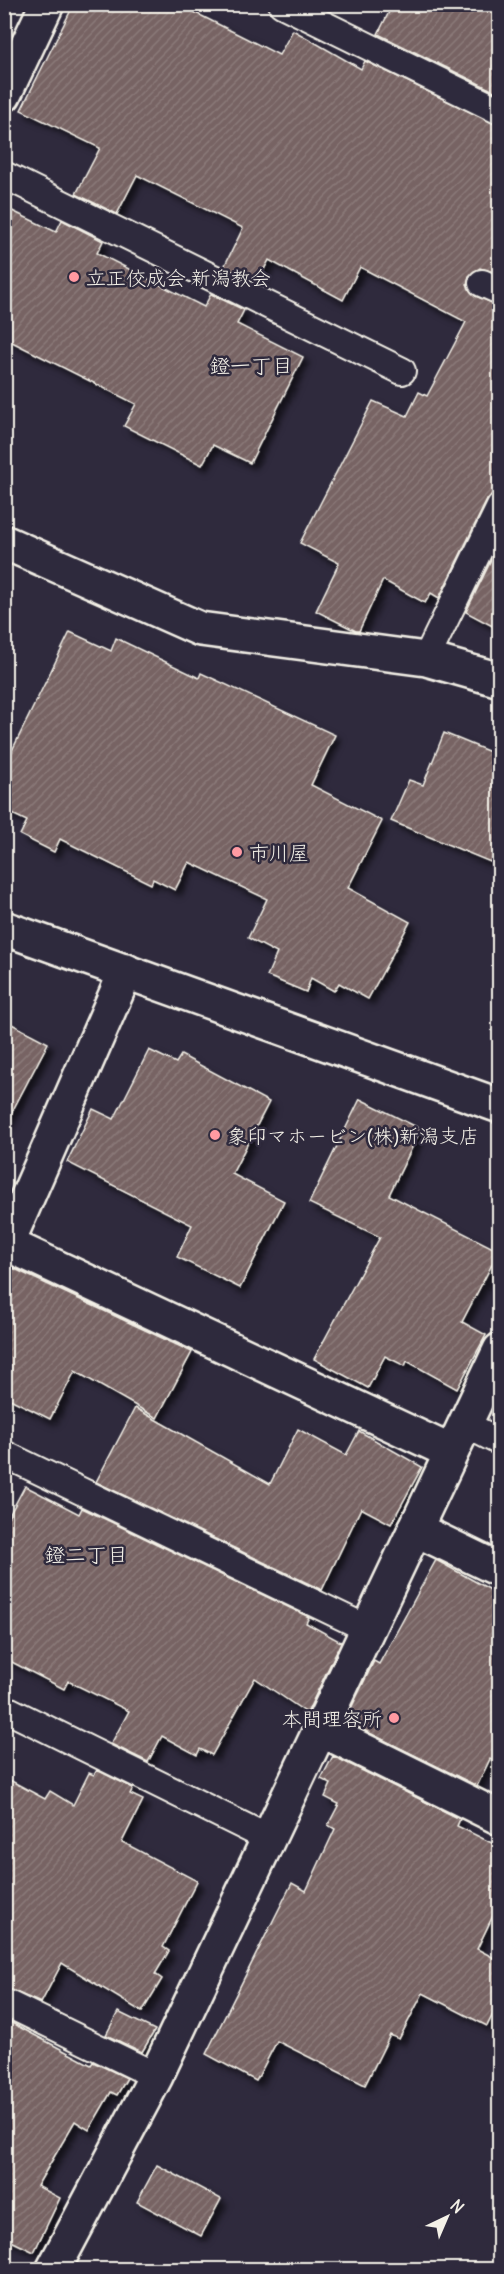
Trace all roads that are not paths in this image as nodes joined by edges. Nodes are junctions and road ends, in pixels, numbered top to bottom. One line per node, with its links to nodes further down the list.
1 (47, 4): 3 (street)
2 (282, 4): 4 (lane)
3 (4, 94)
4 (500, 111)
5 (4, 175): 6 (lane)
6 (402, 370)
7 (500, 507): 9 (lane)
8 (4, 542): 9 (street)
9 (426, 659): 10 (street)
10 (500, 680)
11 (4, 928): 12 (street)
12 (126, 971): 13 (street); 15 (street)
13 (500, 1106)
14 (500, 1350): 15 (street)
15 (458, 1438): 16 (lane); 18 (street)
16 (500, 1442)
17 (4, 1454): 20 (lane)
18 (415, 1529): 19 (street); 20 (street)
19 (500, 1570)
20 (368, 1629): 22 (street)
21 (4, 1708): 24 (lane)
22 (320, 1729): 23 (street); 24 (street)
23 (500, 1818)
24 (268, 1838): 26 (street)
25 (4, 2002): 26 (lane)
26 (156, 2076): 27 (street)
27 (53, 2270)

